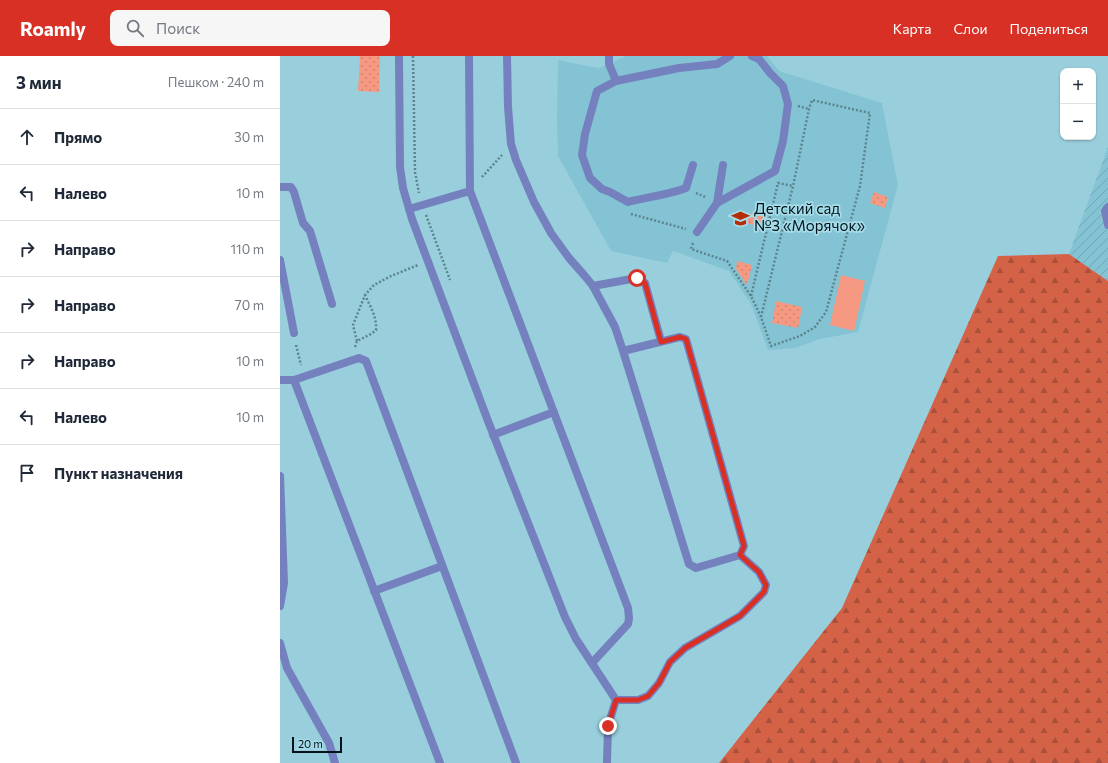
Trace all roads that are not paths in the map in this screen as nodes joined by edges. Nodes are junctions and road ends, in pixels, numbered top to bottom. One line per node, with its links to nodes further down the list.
1 (399, 56): 14 (lane)
2 (469, 56): 11 (lane)
3 (507, 56): 18 (lane)
4 (608, 56): 7 (lane)
5 (730, 56): 7 (lane)
6 (752, 56): 12 (lane)
7 (616, 81): 8 (lane)
8 (693, 165)
9 (723, 165): 12 (lane)
10 (280, 187): 19 (lane)
11 (470, 191): 14 (lane); 25 (lane)
12 (717, 203): 16 (lane)
13 (1108, 207): 15 (lane)
14 (409, 209): 26 (lane)
15 (1108, 225)
16 (697, 232)
17 (280, 260): 20 (lane)
18 (593, 286): 21 (lane); 22 (lane)
19 (332, 304)
20 (294, 333)
21 (661, 342): 22 (lane); 28 (lane)
22 (623, 351): 28 (lane)
23 (280, 380): 24 (lane)
24 (294, 380): 29 (lane); 30 (lane)
25 (554, 412): 26 (lane); 33 (lane)
26 (493, 435): 33 (lane)
27 (280, 476): 31 (lane)
28 (740, 555): 34 (lane)
29 (442, 566): 30 (lane); 37 (lane)
30 (374, 591): 36 (lane)
31 (280, 606)
32 (280, 643): 35 (lane)
33 (592, 663): 34 (lane)
34 (616, 700): 38 (lane)
35 (334, 763)
36 (440, 763)
37 (516, 763)
38 (607, 763)

